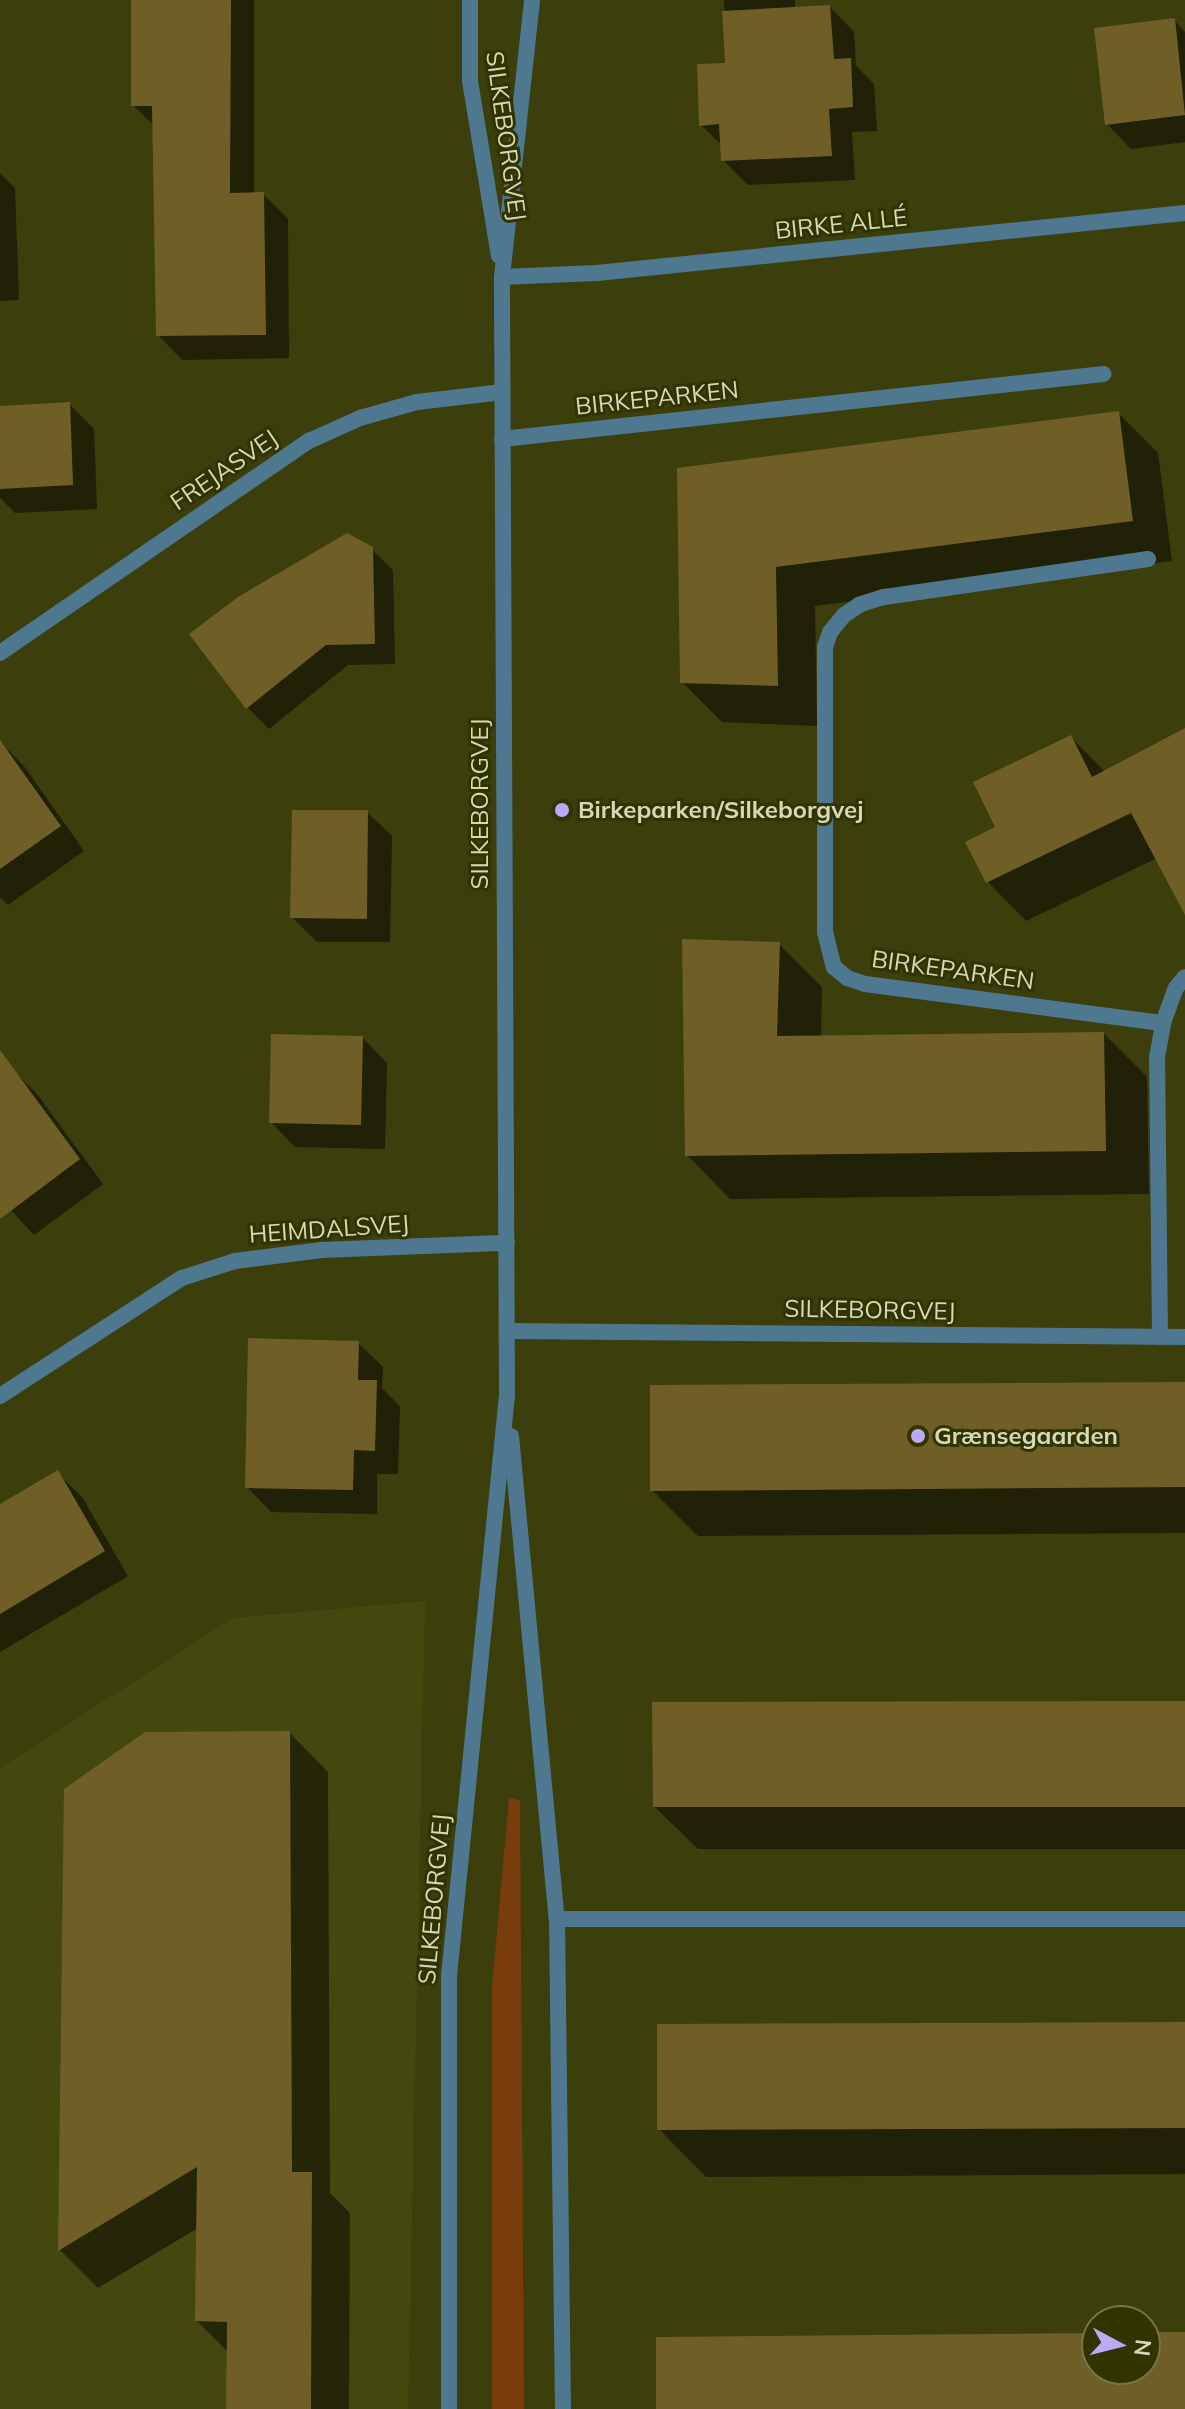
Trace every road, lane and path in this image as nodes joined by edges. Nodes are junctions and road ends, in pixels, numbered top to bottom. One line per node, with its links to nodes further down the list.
1 (470, 0): 4 (street, SILKEBORGVEJ)
2 (532, 0): 4 (street, SILKEBORGVEJ)
3 (1185, 213): 4 (street, BIRKE ALLÉ)
4 (502, 277): 6 (street, SILKEBORGVEJ)
5 (1103, 374): 7 (street, BIRKEPARKEN)
6 (502, 392): 7 (street, SILKEBORGVEJ); 9 (street, FREJASVEJ)
7 (502, 439): 12 (street, SILKEBORGVEJ)
8 (1148, 559): 11 (street, BIRKEPARKEN)
9 (0, 653)
10 (1185, 977): 11 (street)
11 (1163, 1023): 14 (street)
12 (507, 1243): 13 (street, SILKEBORGVEJ); 17 (street, HEIMDALSVEJ)
13 (507, 1331): 14 (street, SILKEBORGVEJ); 16 (street, SILKEBORGVEJ)
14 (1160, 1337): 15 (street, SILKEBORGVEJ)
15 (1185, 1337)
16 (507, 1395): 18 (street, SILKEBORGVEJ); 20 (street, SILKEBORGVEJ)
17 (0, 1396)
18 (557, 1919): 19 (street); 21 (street, SILKEBORGVEJ)
19 (1185, 1919)
20 (449, 2409)
21 (563, 2409)

